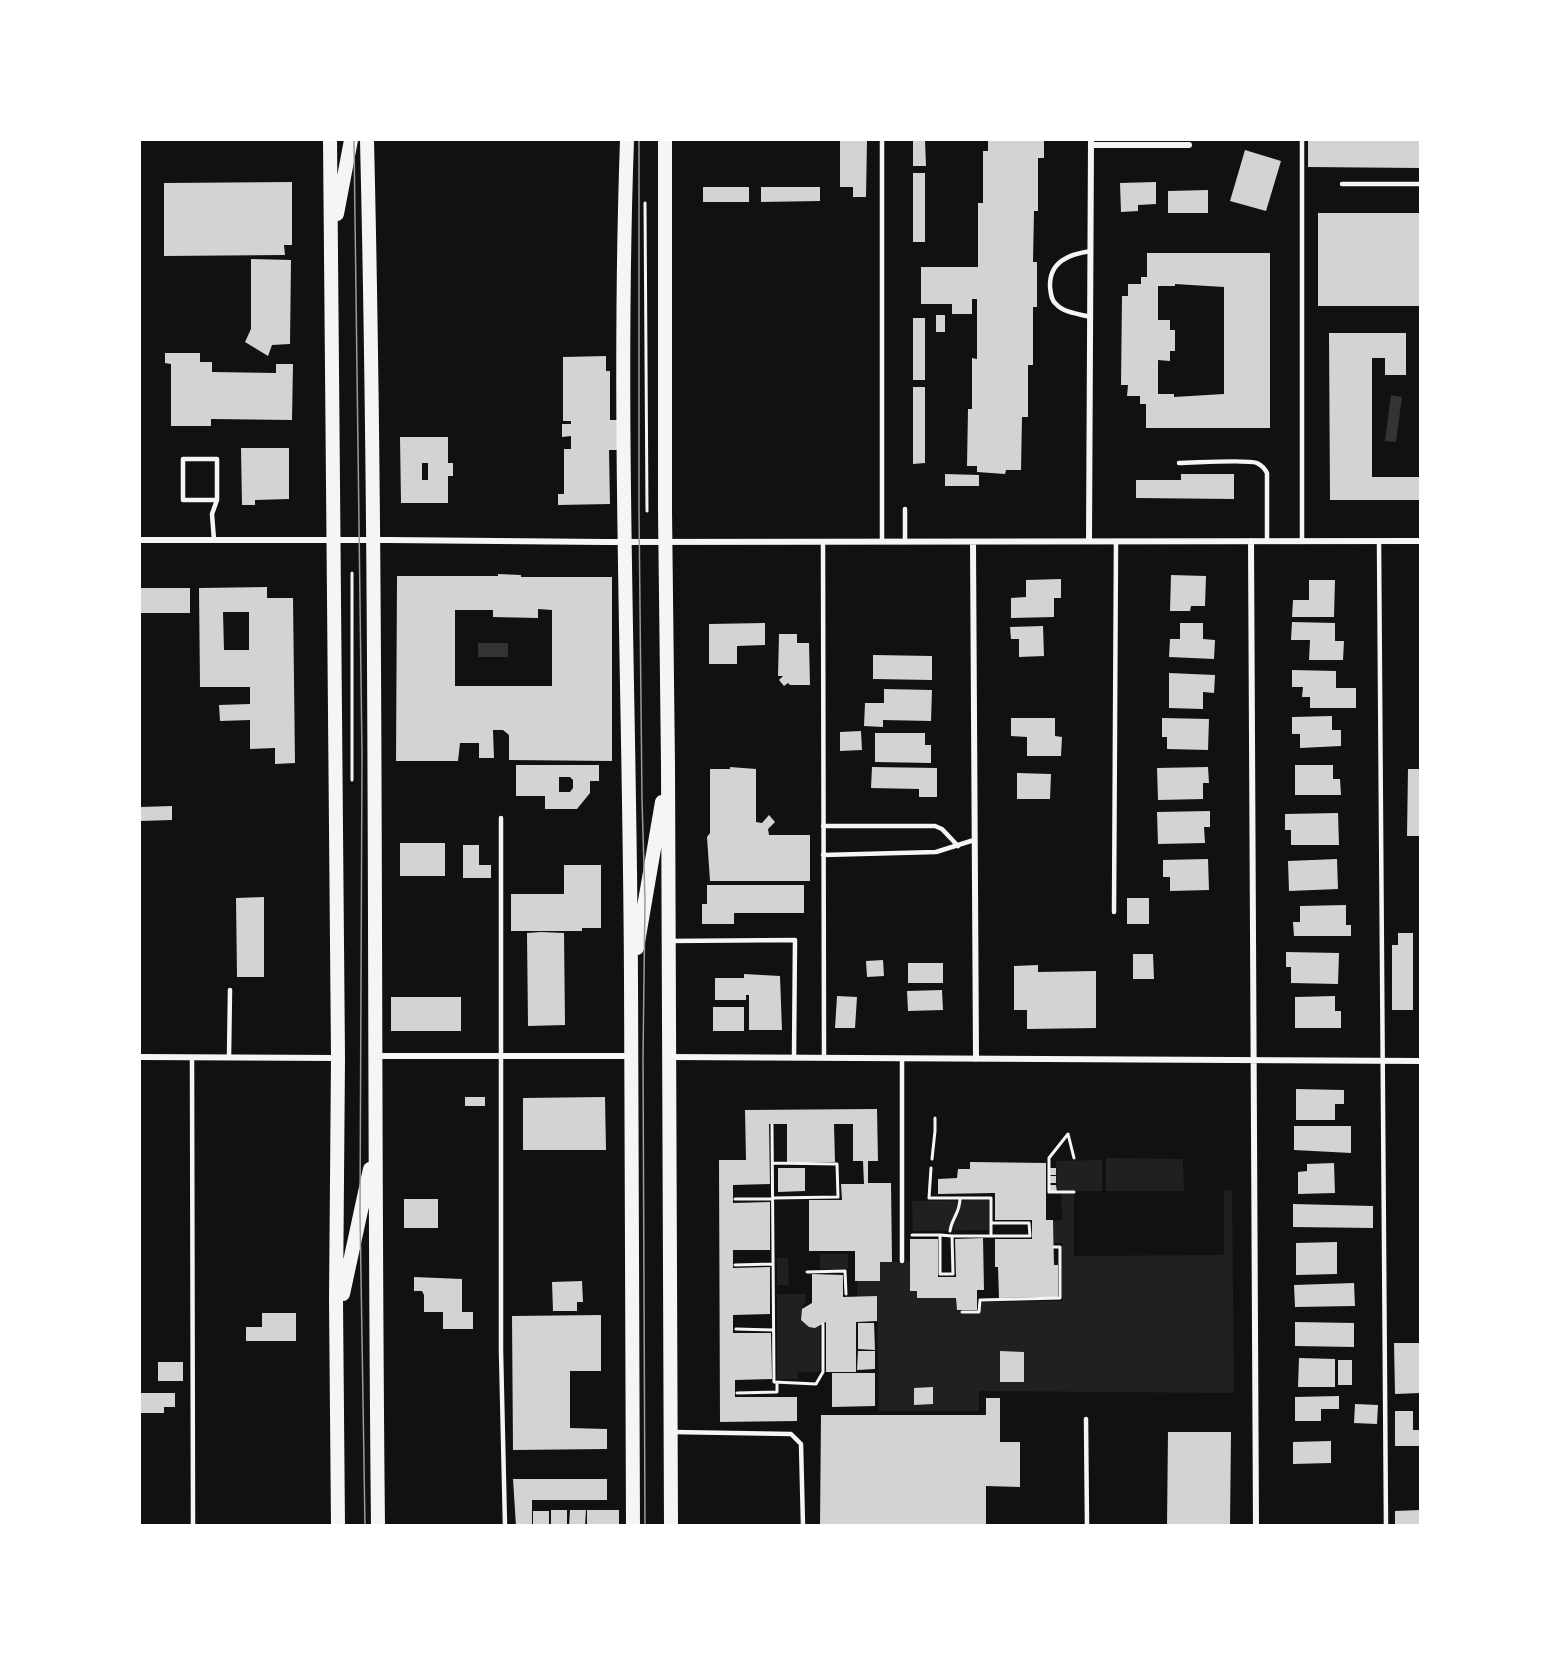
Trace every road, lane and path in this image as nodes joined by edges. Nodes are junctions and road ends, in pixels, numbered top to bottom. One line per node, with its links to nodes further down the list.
1 (330, 140): 13 (main road)
2 (351, 140): 13 (main road)
3 (366, 140): 23 (main road)
4 (627, 140): 30 (main road)
5 (665, 140): 31 (main road)
6 (882, 140): 33 (lane)
7 (1302, 140): 35 (lane)
8 (1091, 142): 9 (street); 14 (street)
9 (1190, 145)
10 (1342, 184): 11 (lane)
11 (1420, 184)
12 (645, 203): 19 (path)
13 (332, 243): 22 (main road)
14 (1091, 251): 15 (street); 15 (lane)
15 (1091, 317): 24 (street)
16 (1179, 463): 27 (lane)
17 (217, 500): 17 (lane); 21 (lane)
18 (905, 508): 34 (lane)
19 (647, 511)
20 (140, 540): 21 (street)
21 (214, 540): 22 (street)
22 (333, 540): 23 (street); 58 (main road)
23 (374, 540): 30 (street); 49 (main road)
24 (1089, 541): 25 (street); 36 (street)
25 (1116, 541): 26 (street); 45 (lane)
26 (1251, 541): 27 (street); 61 (street)
27 (1267, 541): 35 (street)
28 (1379, 541): 29 (street); 35 (street); 62 (lane)
29 (1420, 541)
30 (624, 542): 31 (street); 47 (main road)
31 (665, 542): 32 (street); 38 (main road)
32 (822, 542): 33 (street); 41 (lane)
33 (882, 542): 34 (street)
34 (905, 542): 36 (street)
35 (1302, 542)
36 (973, 543): 42 (street)
37 (352, 573): 39 (path)
38 (668, 765): 46 (main road); 47 (main road)
39 (352, 785)
40 (501, 818): 50 (lane)
41 (823, 826): 43 (lane); 44 (lane)
42 (974, 840): 43 (lane); 60 (street)
43 (958, 846): 44 (lane)
44 (823, 855): 55 (lane)
45 (1114, 912)
46 (668, 941): 53 (main road); 54 (lane)
47 (632, 983): 51 (main road)
48 (230, 990): 57 (lane)
49 (376, 1056): 50 (street); 66 (main road)
50 (501, 1056): 51 (street); 99 (lane)
51 (630, 1056): 100 (main road)
52 (140, 1057): 56 (street)
53 (668, 1057): 54 (street); 95 (main road)
54 (794, 1057): 55 (street)
55 (824, 1057): 59 (street)
56 (192, 1058): 57 (street); 96 (lane)
57 (229, 1058): 58 (street)
58 (338, 1058): 88 (main road)
59 (902, 1059): 60 (street); 82 (lane)
60 (976, 1059): 61 (street)
61 (1252, 1060): 62 (street); 104 (street)
62 (1384, 1060): 63 (street); 105 (lane)
63 (1420, 1060)
64 (935, 1118): 68 (path)
65 (772, 1125): 69 (path)
66 (376, 1141): 88 (main road); 98 (main road)
67 (1074, 1158): 71 (path)
68 (932, 1160)
69 (773, 1163): 72 (path); 72 (path)
70 (931, 1168): 73 (path)
71 (1074, 1192)
72 (773, 1198): 74 (path); 83 (path)
73 (960, 1198): 75 (path); 76 (path)
74 (735, 1199)
75 (991, 1223): 80 (path); 80 (path)
76 (950, 1231)
77 (912, 1235): 78 (path)
78 (940, 1235): 79 (path); 79 (path)
79 (952, 1236): 80 (path)
80 (991, 1236)
81 (1054, 1247): 87 (path)
82 (902, 1261)
83 (773, 1264): 84 (path); 91 (path)
84 (735, 1265)
85 (807, 1272): 86 (path)
86 (846, 1294)
87 (962, 1312)
88 (337, 1321): 97 (main road)
89 (823, 1324): 92 (path)
90 (736, 1329): 91 (path)
91 (774, 1330): 92 (path)
92 (777, 1382): 93 (path)
93 (737, 1393)
94 (1086, 1419): 103 (lane)
95 (671, 1432): 101 (main road); 102 (lane)
96 (193, 1526)
97 (338, 1526)
98 (378, 1526)
99 (505, 1526)
100 (633, 1526)
101 (671, 1526)
102 (803, 1526)
103 (1087, 1526)
104 (1256, 1526)
105 (1386, 1526)

